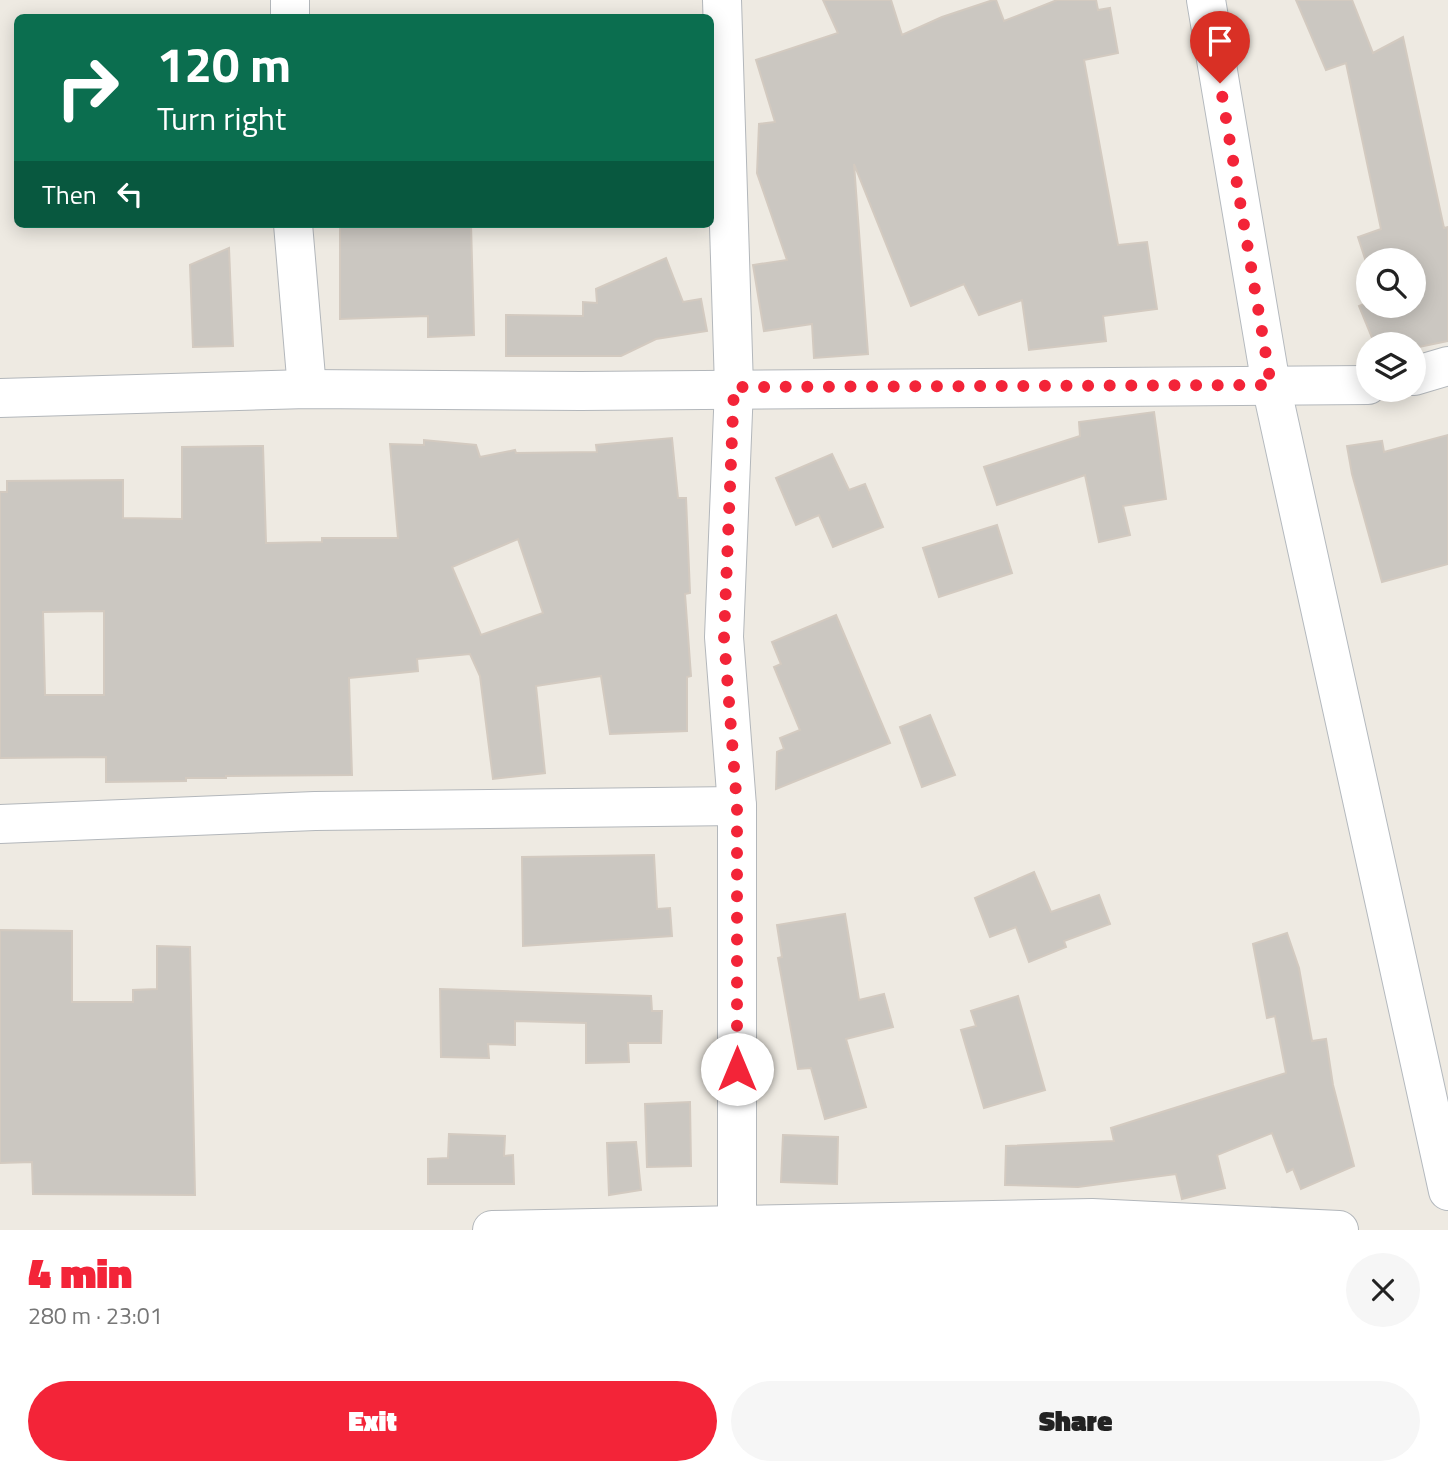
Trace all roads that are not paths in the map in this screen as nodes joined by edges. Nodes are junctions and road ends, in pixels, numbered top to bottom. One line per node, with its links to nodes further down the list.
1 (722, 0): 8 (street)
2 (1206, 0): 6 (street)
3 (293, 228): 9 (street)
4 (1448, 366): 5 (street)
5 (1426, 372)
6 (1271, 385): 7 (street); 8 (street); 13 (street)
7 (1356, 385)
8 (734, 387): 9 (street); 11 (street)
9 (307, 389): 10 (street)
10 (0, 398)
11 (737, 806): 12 (street); 15 (street)
12 (0, 824)
13 (1448, 1191)
14 (1092, 1224): 15 (street); 17 (street)
15 (737, 1228): 16 (street)
16 (492, 1230)
17 (1339, 1230)

